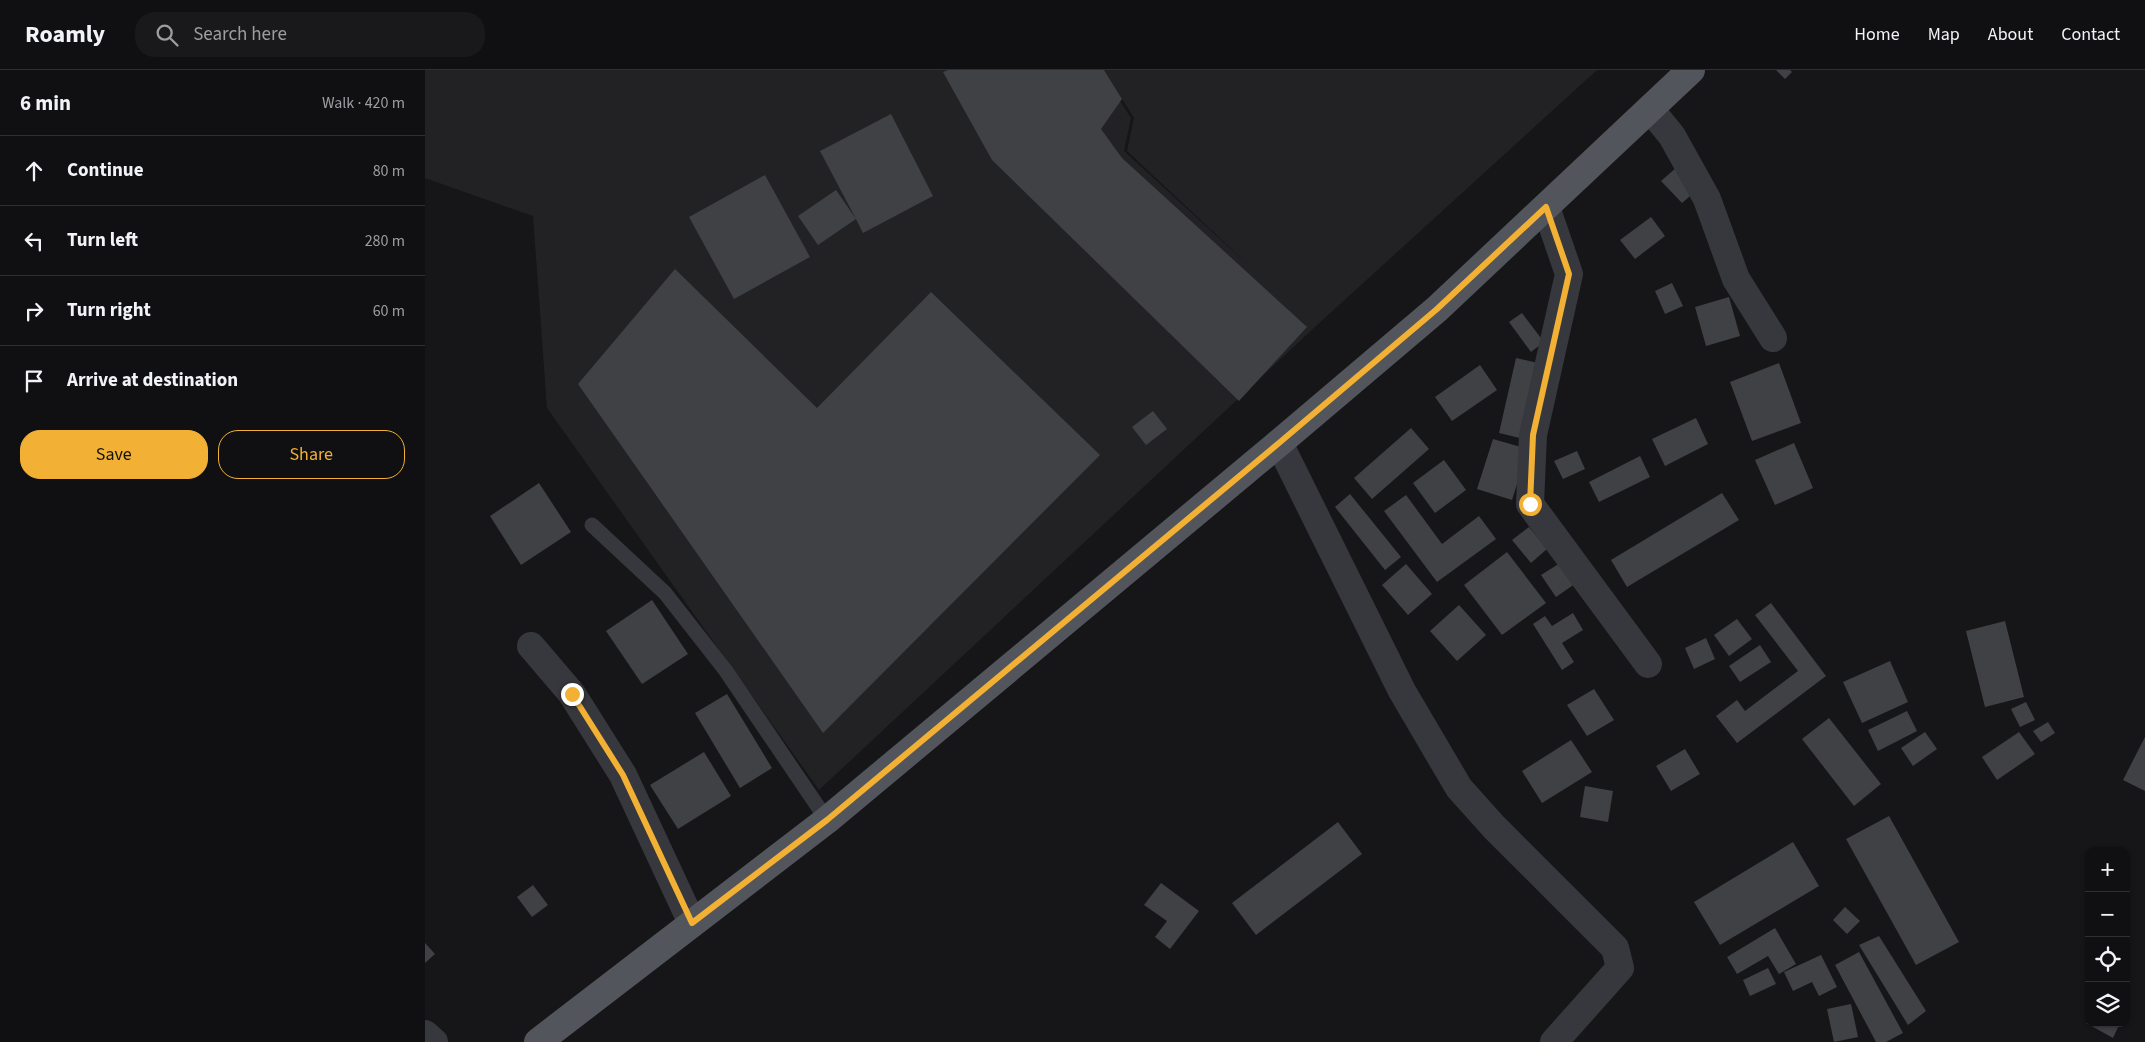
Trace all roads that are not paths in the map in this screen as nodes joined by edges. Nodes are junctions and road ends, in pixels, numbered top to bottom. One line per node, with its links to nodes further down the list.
1 (1691, 70): 2 (main road)
2 (1650, 109): 3 (main road); 4 (street)
3 (1546, 207): 5 (main road); 8 (street)
4 (1773, 338)
5 (1279, 443): 9 (main road); 14 (street)
6 (592, 525): 9 (lane)
7 (531, 646): 10 (street)
8 (1648, 664)
9 (827, 820): 10 (main road)
10 (692, 923): 13 (main road)
11 (425, 1034): 12 (street)
12 (434, 1042)
13 (538, 1042)
14 (1554, 1042)

